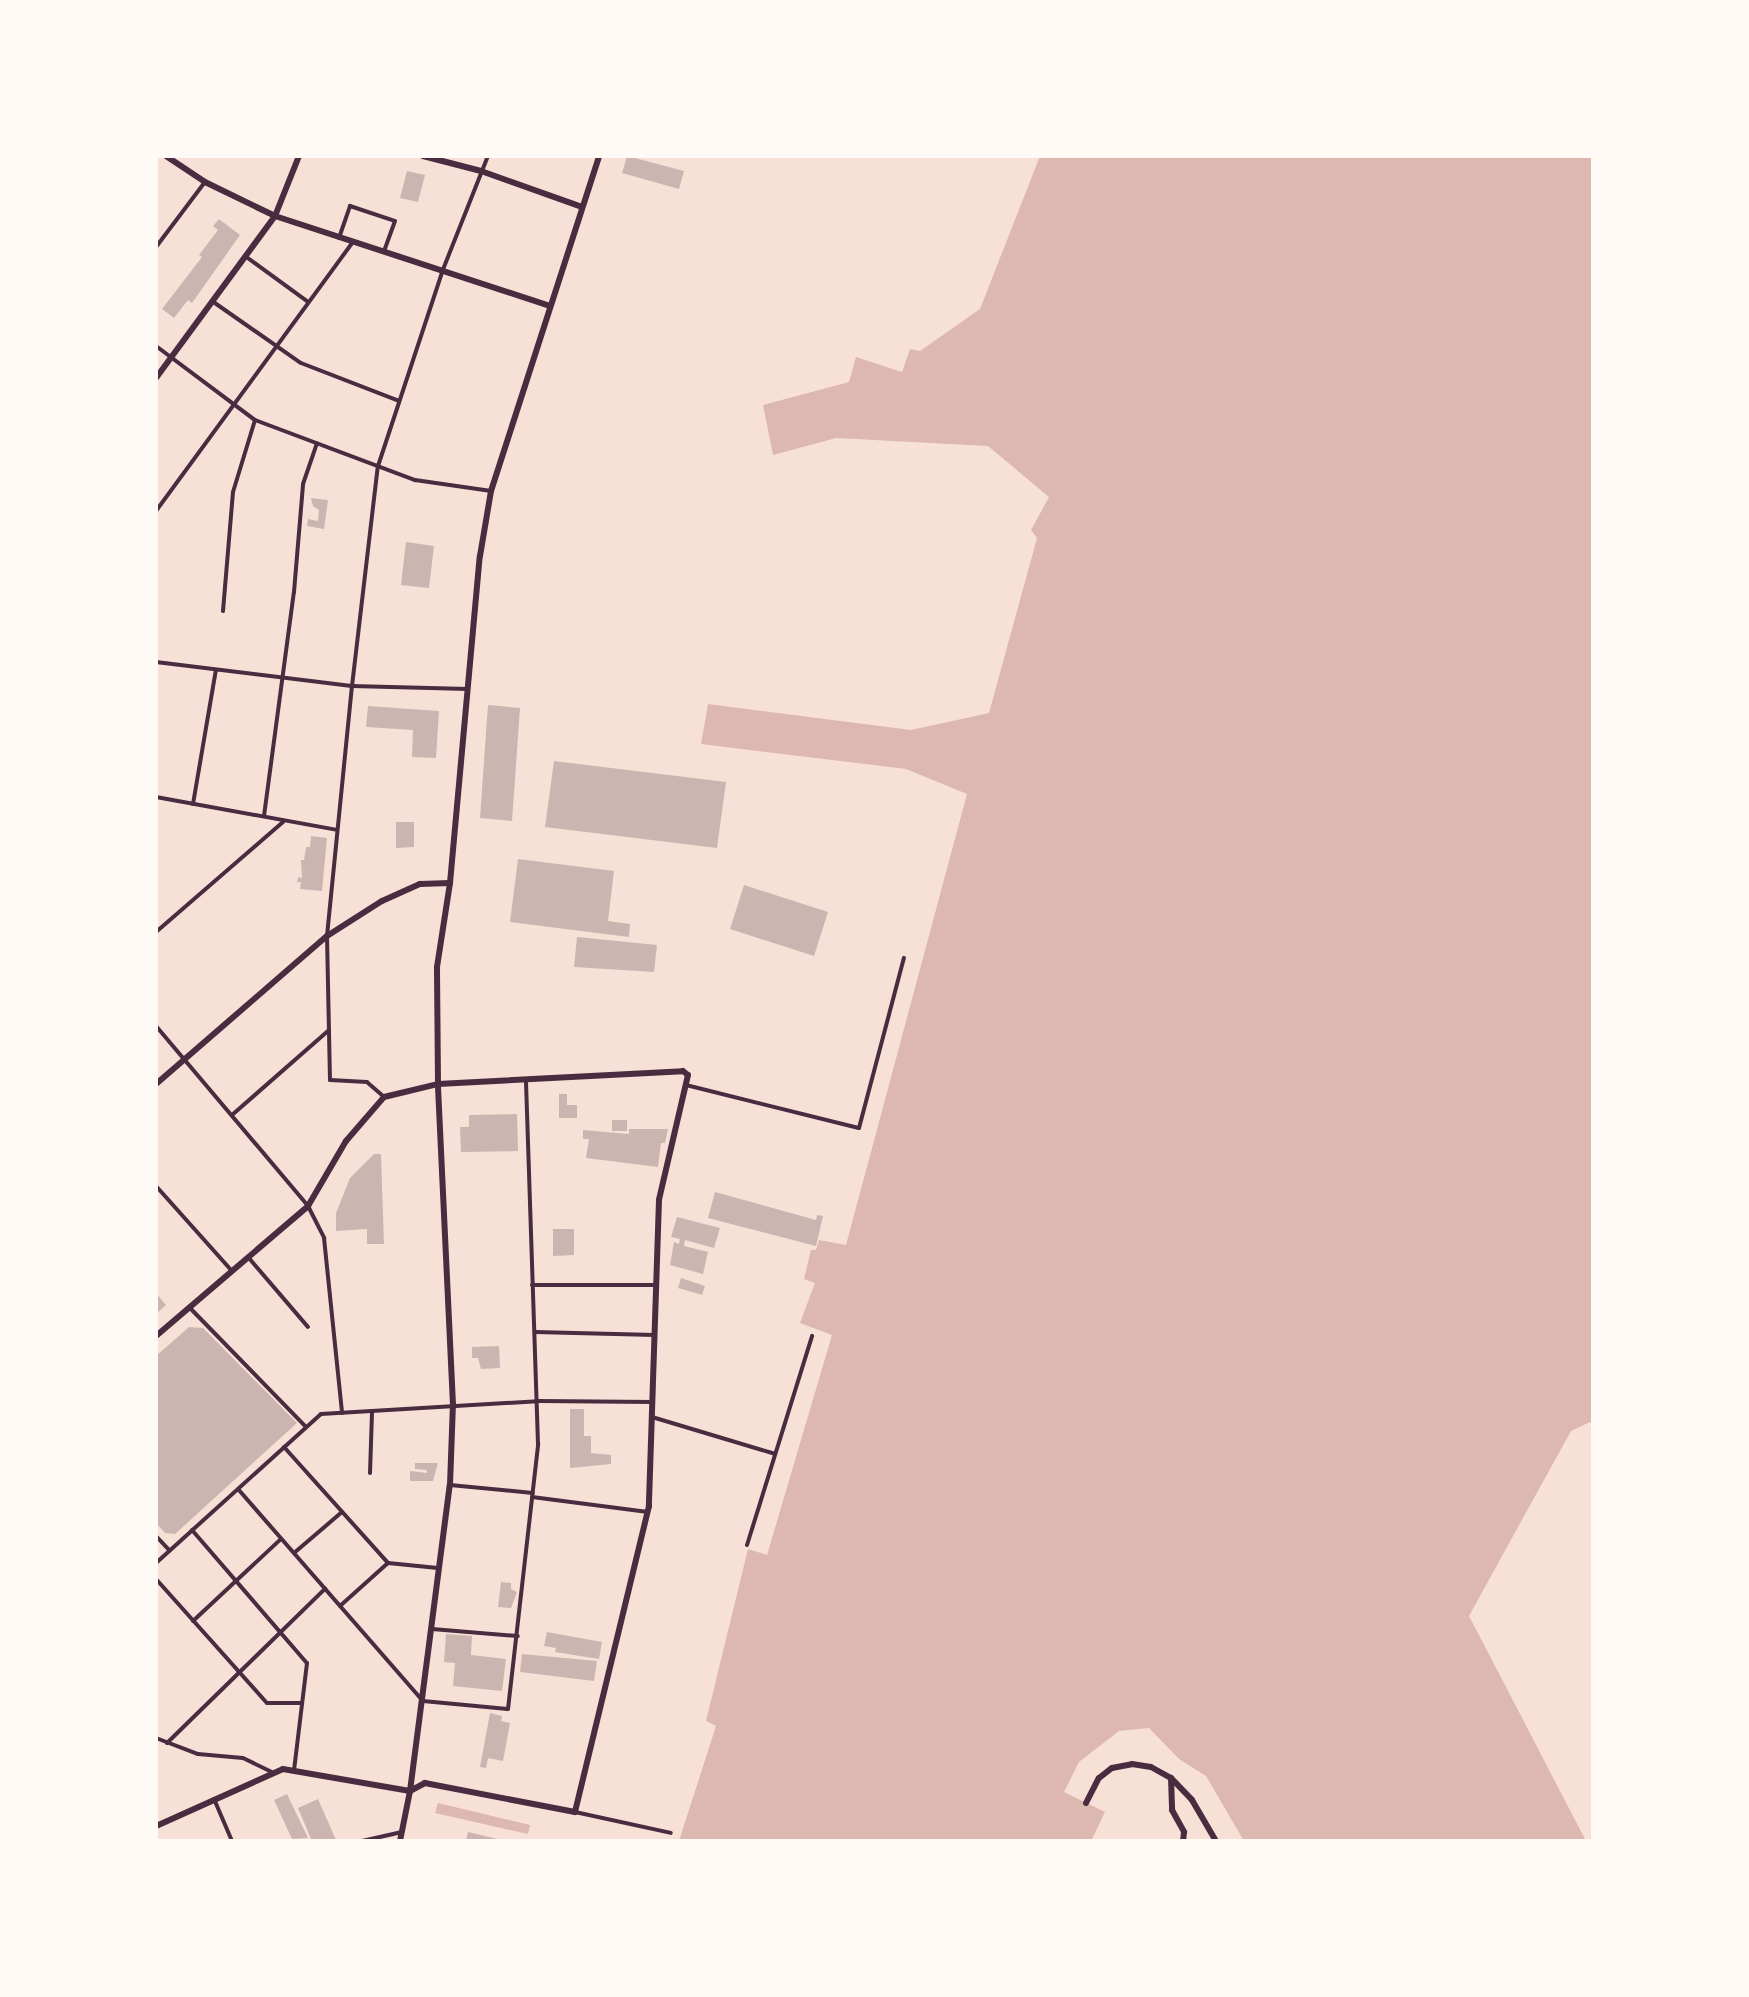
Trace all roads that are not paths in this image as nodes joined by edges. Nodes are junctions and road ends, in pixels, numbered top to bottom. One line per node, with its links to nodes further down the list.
1 (166, 156): 7 (street)
2 (299, 156): 9 (street)
3 (423, 156): 6 (street)
4 (488, 156): 6 (street)
5 (599, 156): 8 (street)
6 (481, 171): 8 (street); 15 (street)
7 (205, 182): 9 (street); 12 (street)
8 (582, 207): 18 (street)
9 (275, 216): 10 (street); 14 (street)
10 (339, 238): 11 (street); 13 (street)
11 (353, 242): 13 (street); 17 (street)
12 (156, 247)
13 (384, 252): 15 (street)
14 (245, 256): 16 (street); 17 (street)
15 (442, 272): 18 (street); 23 (street)
16 (212, 301): 19 (street); 21 (street)
17 (309, 303): 19 (street)
18 (550, 306): 28 (street)
19 (277, 345): 23 (street); 24 (street)
20 (156, 346): 21 (street)
21 (172, 357): 22 (street); 24 (street)
22 (156, 378)
23 (399, 401): 27 (street)
24 (233, 404): 25 (street); 29 (street)
25 (255, 420): 26 (street); 30 (street)
26 (317, 443): 27 (street); 33 (street)
27 (378, 466): 28 (street); 34 (street)
28 (491, 491): 35 (street)
29 (156, 511)
30 (223, 611)
31 (156, 662): 32 (street)
32 (216, 670): 33 (street); 37 (street)
33 (283, 677): 34 (street); 38 (street)
34 (352, 686): 35 (street); 40 (street)
35 (468, 689): 41 (street)
36 (157, 799): 37 (street)
37 (193, 804): 38 (street)
38 (264, 816): 39 (street)
39 (283, 822): 40 (street); 42 (street)
40 (337, 830): 43 (street)
41 (450, 883): 43 (street); 50 (street)
42 (156, 932)
43 (327, 936): 46 (street); 47 (street)
44 (904, 958): 51 (street)
45 (156, 1026): 47 (street)
46 (329, 1030): 52 (street); 53 (street)
47 (184, 1059): 49 (street); 53 (street)
48 (526, 1080): 50 (street); 51 (street); 58 (street)
49 (156, 1084)
50 (438, 1084): 52 (street); 68 (street)
51 (686, 1085): 59 (street)
52 (384, 1097): 55 (street)
53 (232, 1115): 55 (street)
54 (156, 1186): 57 (street)
55 (308, 1206): 56 (street); 70 (street)
56 (248, 1257): 57 (street); 61 (street)
57 (232, 1271): 60 (street)
58 (532, 1285): 59 (street); 62 (street)
59 (656, 1285): 63 (street)
60 (190, 1308): 64 (street); 72 (street)
61 (308, 1327)
62 (535, 1332): 63 (street); 66 (street)
63 (655, 1335): 67 (street)
64 (156, 1336)
65 (812, 1336): 74 (street)
66 (538, 1401): 67 (street); 68 (street); 78 (street)
67 (653, 1402): 71 (street)
68 (453, 1405): 69 (street); 76 (street)
69 (372, 1412): 70 (street); 75 (street)
70 (342, 1413): 72 (street)
71 (652, 1417): 74 (street); 80 (street)
72 (306, 1427): 73 (street)
73 (284, 1447): 77 (street); 79 (street)
74 (775, 1454): 84 (street)
75 (370, 1473)
76 (450, 1485): 78 (street); 89 (street)
77 (238, 1489): 81 (street); 83 (street)
78 (533, 1495): 80 (street); 97 (street)
79 (342, 1512): 86 (street); 88 (street)
80 (648, 1512): 109 (street)
81 (192, 1530): 85 (street); 91 (street)
82 (156, 1536): 85 (street)
83 (281, 1539): 86 (street); 91 (street)
84 (747, 1545)
85 (169, 1550): 87 (street)
86 (294, 1553): 92 (street)
87 (156, 1563)
88 (388, 1563): 89 (street); 93 (street)
89 (438, 1568): 95 (street)
90 (156, 1579): 94 (street)
91 (236, 1581): 94 (street); 96 (street)
92 (325, 1589): 93 (street); 96 (street)
93 (340, 1606): 99 (street)
94 (193, 1621): 98 (street)
95 (432, 1629): 97 (street); 99 (street)
96 (281, 1632): 98 (street); 100 (street)
97 (518, 1636): 99 (street)
98 (240, 1671): 100 (street); 102 (street)
99 (423, 1701): 106 (street)
100 (302, 1703): 103 (street)
101 (156, 1738): 102 (street)
102 (167, 1743): 104 (street)
103 (294, 1770): 104 (street); 106 (street)
104 (272, 1772): 107 (street)
105 (1171, 1778): 108 (street); 116 (street); 117 (street)
106 (410, 1791): 109 (street); 111 (street)
107 (214, 1799): 110 (street); 113 (street)
108 (1086, 1803)
109 (575, 1812): 112 (street)
110 (156, 1826)
111 (402, 1832): 114 (street); 115 (street)
112 (671, 1833)
113 (232, 1841)
114 (362, 1841)
115 (400, 1841)
116 (1183, 1841)
117 (1216, 1841)

